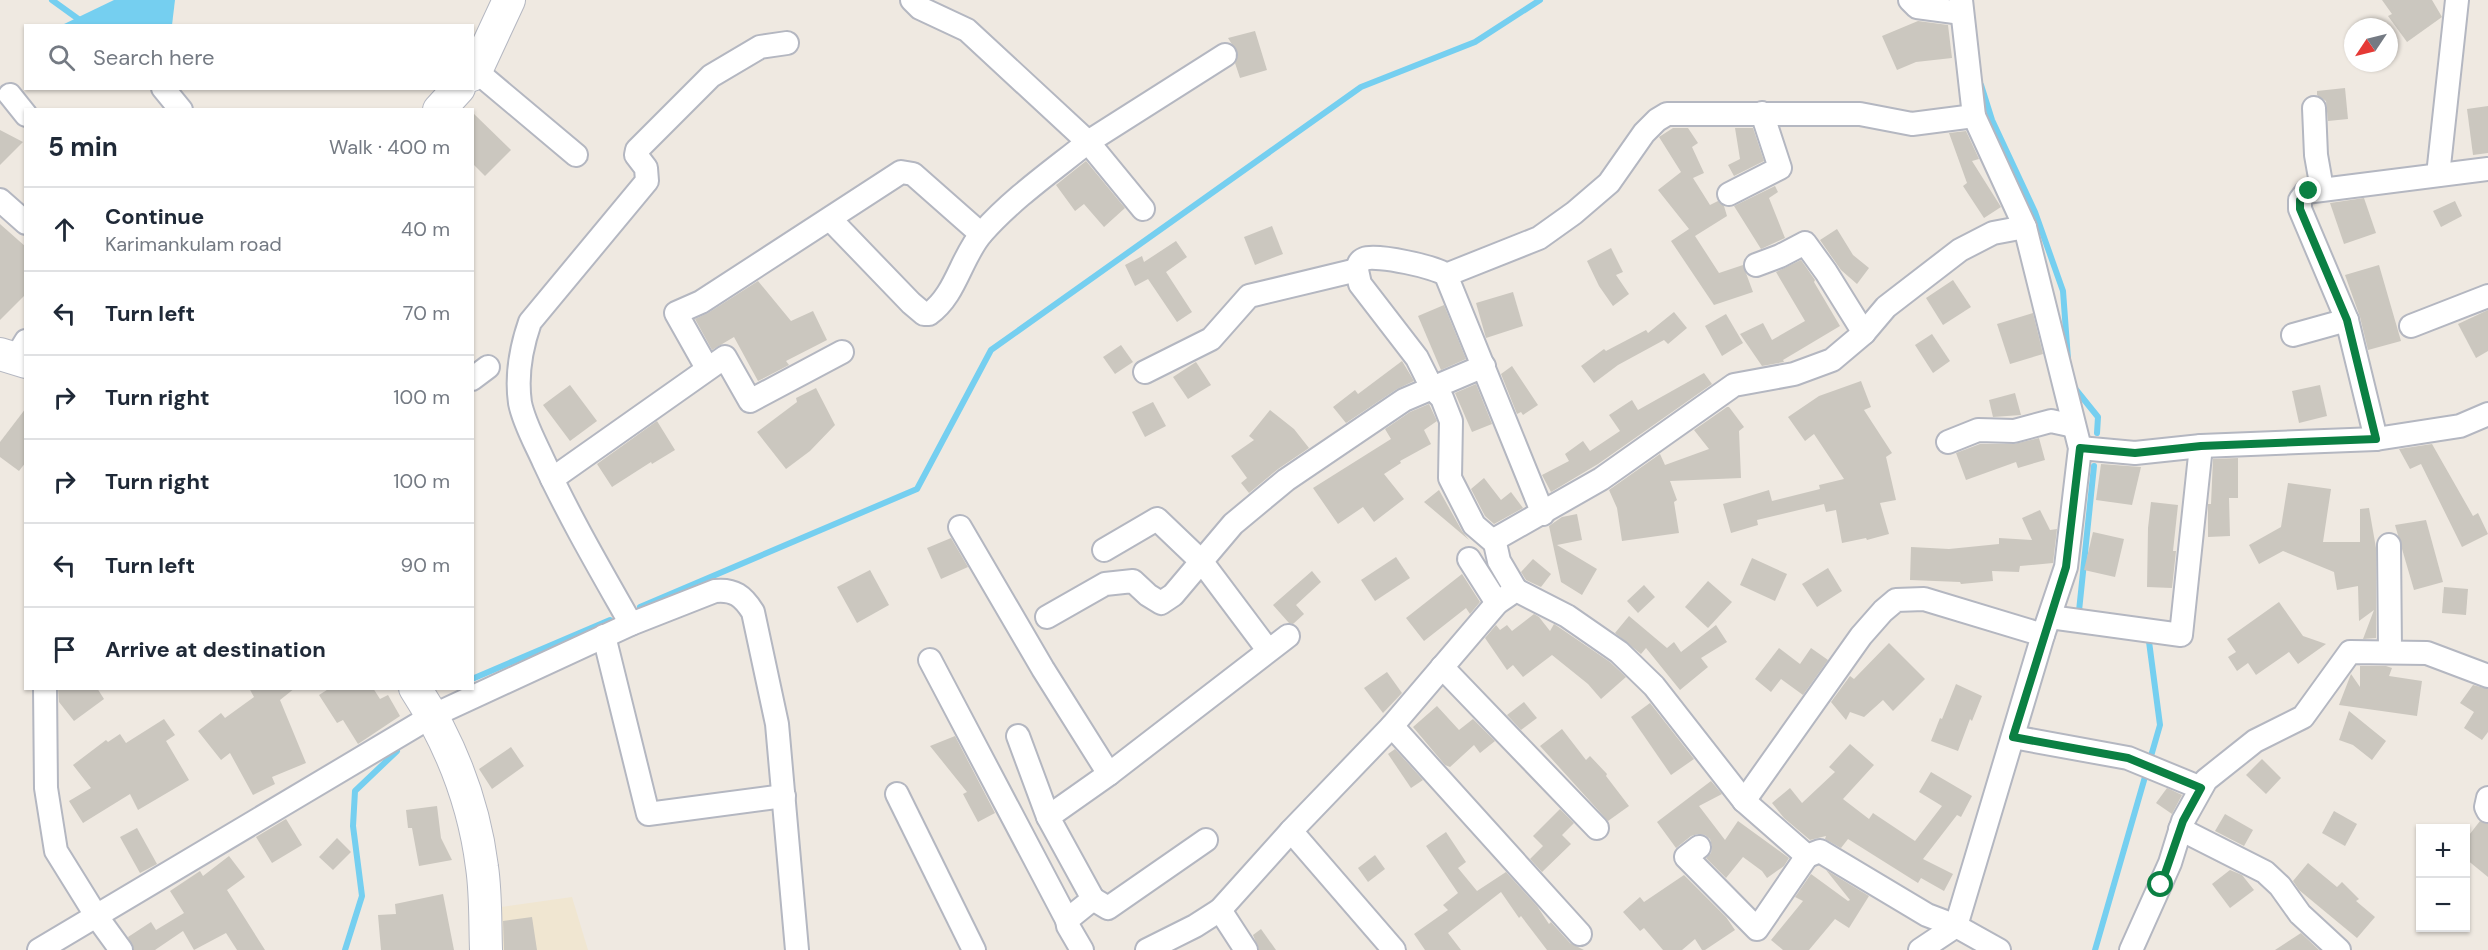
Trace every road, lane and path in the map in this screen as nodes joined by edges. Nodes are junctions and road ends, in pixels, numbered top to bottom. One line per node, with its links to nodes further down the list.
1 (509, 0): 8 (street)
2 (912, 0): 19 (street)
3 (1910, 0): 5 (street)
4 (2457, 0): 22 (street)
5 (1962, 6): 18 (street)
6 (787, 43): 50 (street)
7 (1225, 55): 19 (street)
8 (474, 68)
9 (474, 82): 20 (street)
10 (166, 90): 13 (street)
11 (458, 90): 14 (street)
12 (10, 94): 16 (street)
13 (179, 108)
14 (441, 108)
15 (2314, 108): 23 (street)
16 (24, 112)
17 (1762, 113): 18 (street); 24 (street); 33 (street)
18 (1974, 116): 29 (street)
19 (1088, 142): 26 (street); 30 (street)
20 (576, 155)
21 (2488, 169): 22 (street)
22 (2438, 175): 23 (street)
23 (2322, 189): 35 (street)
24 (1729, 194)
25 (0, 200): 28 (street)
26 (1143, 209)
27 (831, 219): 30 (street); 30 (street); 41 (street)
28 (24, 221)
29 (2025, 227): 37 (street); 45 (street)
30 (981, 234)
31 (1755, 265): 37 (street)
32 (1357, 270): 33 (street); 42 (street); 43 (street)
33 (1446, 275): 40 (street)
34 (2488, 296): 36 (street)
35 (2347, 320): 38 (street); 46 (street)
36 (2411, 326)
37 (1864, 333): 51 (street)
38 (2293, 335)
39 (842, 352): 41 (street)
40 (1484, 366): 43 (street); 51 (street)
41 (707, 368): 50 (street)
42 (1145, 372)
43 (1432, 388): 53 (street); 57 (street)
44 (2488, 414): 46 (street)
45 (2074, 426): 47 (street); 49 (street)
46 (2376, 439): 48 (street)
47 (1948, 442)
48 (2201, 446): 49 (street); 62 (street)
49 (2080, 448): 62 (street)
50 (552, 479): 61 (street)
51 (1543, 514): 53 (street)
52 (960, 527): 76 (street)
53 (1495, 543): 58 (street)
54 (2389, 545): 66 (street)
55 (1104, 550): 57 (street)
56 (1469, 559): 59 (street)
57 (1202, 562): 60 (street); 65 (street)
58 (1516, 590): 59 (street); 81 (street)
59 (1497, 603): 68 (street)
60 (1047, 618)
61 (630, 624): 63 (street); 79 (street)
62 (2047, 626): 75 (street); 81 (street)
63 (604, 636): 72 (street); 79 (street)
64 (1288, 636): 65 (street)
65 (1268, 650): 76 (street)
66 (2390, 651): 69 (street); 77 (street)
67 (930, 660): 93 (street)
68 (1442, 668): 73 (street); 84 (street)
69 (2488, 676)
70 (45, 690): 92 (street)
71 (417, 690): 72 (street)
72 (432, 716): 92 (street); 98 (street)
73 (1392, 726): 86 (street); 95 (street)
74 (1018, 736): 83 (street)
75 (2013, 737): 77 (street); 94 (street)
76 (1108, 774): 83 (street)
77 (2201, 788): 85 (street)
78 (897, 794): 100 (street)
79 (784, 796): 99 (street)
80 (2488, 798): 82 (street)
81 (1744, 801): 89 (street)
82 (2488, 812)
83 (1048, 817): 90 (street)
84 (1597, 828)
85 (2181, 829): 107 (street); 108 (street)
86 (1291, 831): 91 (street); 104 (street)
87 (1206, 840): 90 (street)
88 (1699, 847): 89 (street)
89 (1807, 856): 94 (street)
90 (1094, 899): 93 (street)
91 (1220, 910): 102 (street); 103 (street)
92 (97, 917): 96 (street); 97 (street)
93 (1067, 920): 101 (street)
94 (1956, 926): 105 (street); 106 (street)
95 (1580, 934)
96 (39, 950)
97 (121, 950)
98 (486, 950)
99 (797, 950)
100 (974, 950)
101 (1082, 950)
102 (1147, 950)
103 (1246, 950)
104 (1394, 950)
105 (1920, 950)
106 (1999, 950)
107 (2131, 950)
108 (2339, 950)

